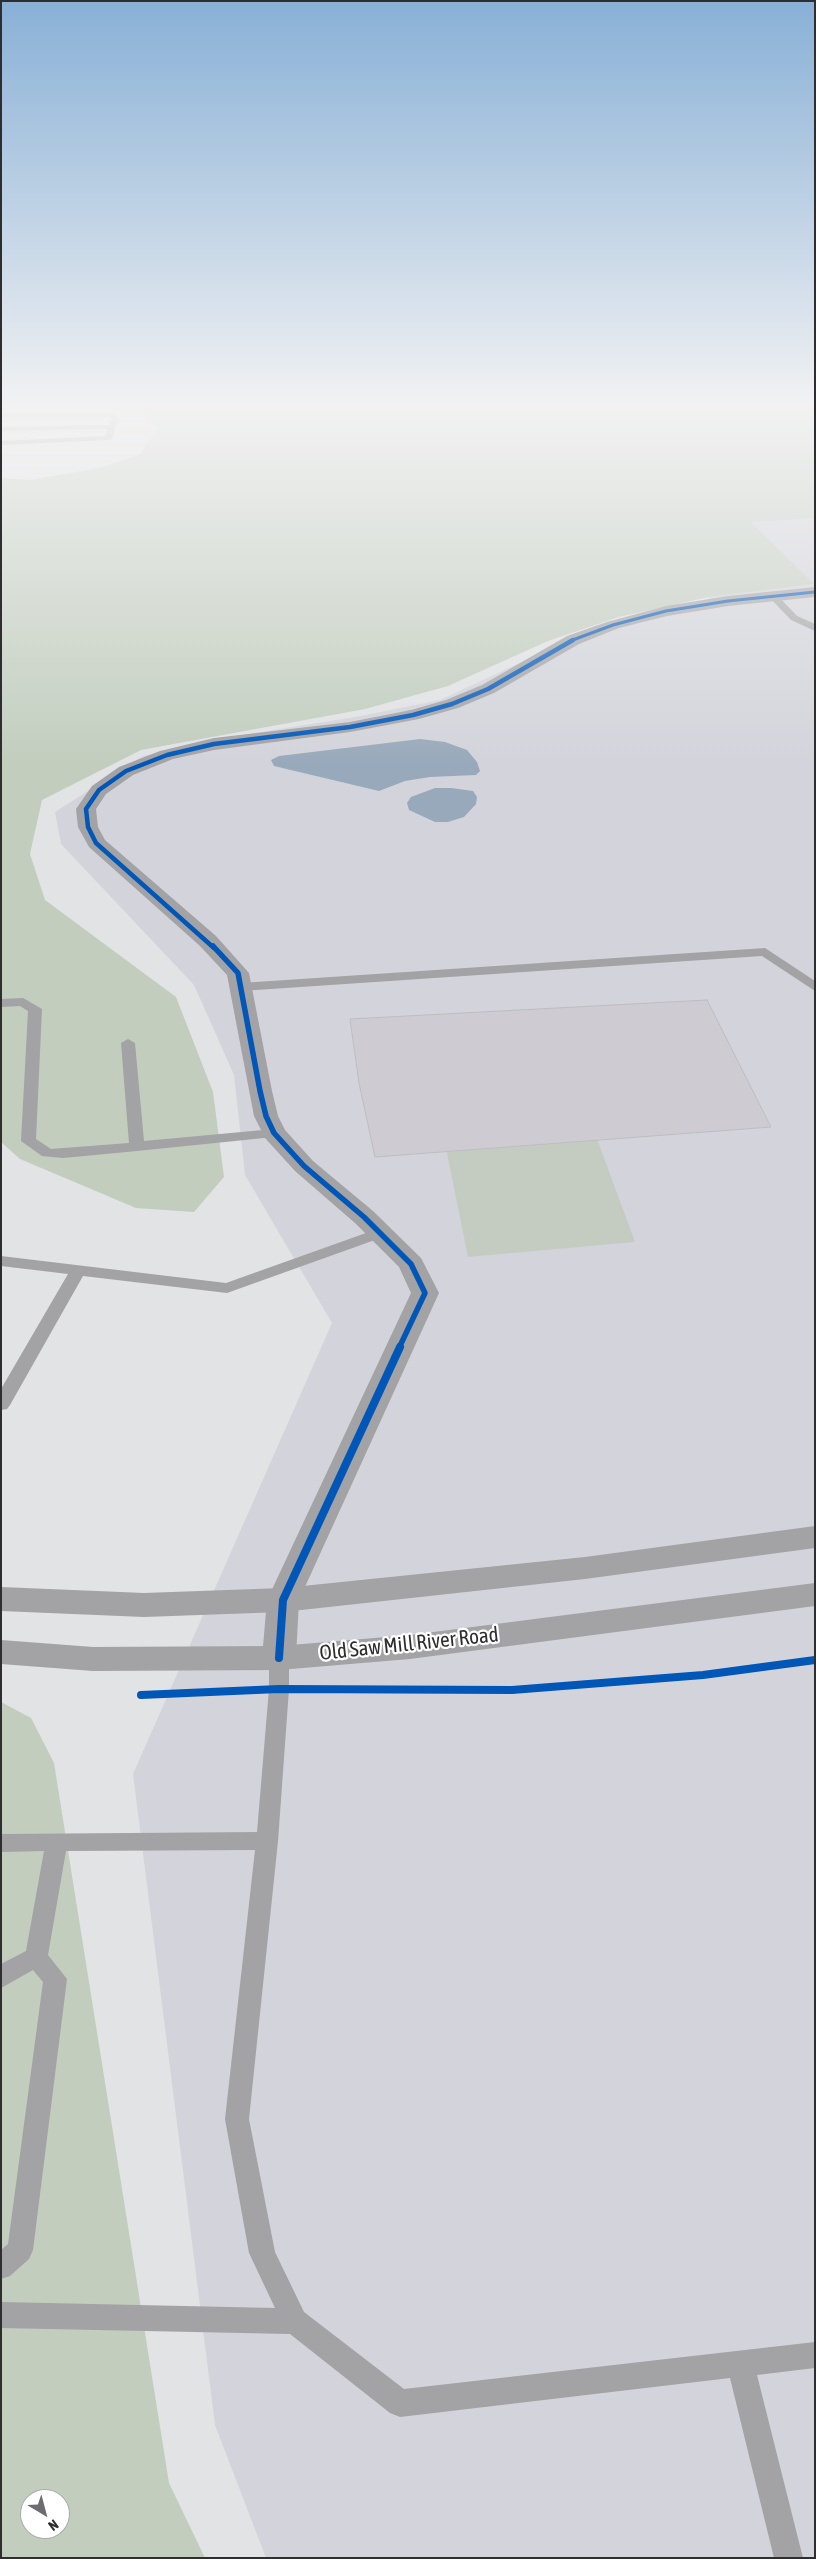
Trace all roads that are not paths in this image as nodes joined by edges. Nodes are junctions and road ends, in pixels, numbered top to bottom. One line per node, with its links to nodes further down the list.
1 (815, 592): 2 (street)
2 (773, 596): 3 (lane); 4 (street)
3 (815, 628)
4 (241, 987): 5 (lane); 8 (street)
5 (815, 987)
6 (1, 1003): 9 (lane)
7 (128, 1044): 9 (lane)
8 (274, 1133): 9 (lane); 10 (street)
9 (137, 1147)
10 (380, 1233): 12 (lane); 17 (street)
11 (1, 1261): 12 (lane)
12 (78, 1270): 13 (lane)
13 (1, 1405)
14 (815, 1537): 17 (street)
15 (815, 1594): 19 (street, Old Saw Mill River Road)
16 (1, 1599): 17 (street)
17 (283, 1600): 19 (street)
18 (1, 1652): 19 (street, Old Saw Mill River Road)
19 (279, 1658): 20 (lane)
20 (267, 1841): 21 (lane); 27 (lane)
21 (57, 1842): 22 (lane); 23 (lane)
22 (1, 1843)
23 (36, 1957): 24 (lane); 25 (lane)
24 (1, 1978)
25 (1, 2266)
26 (1, 2315): 27 (lane)
27 (295, 2321): 29 (lane)
28 (815, 2355): 29 (lane)
29 (740, 2363): 30 (lane)
30 (789, 2558)

